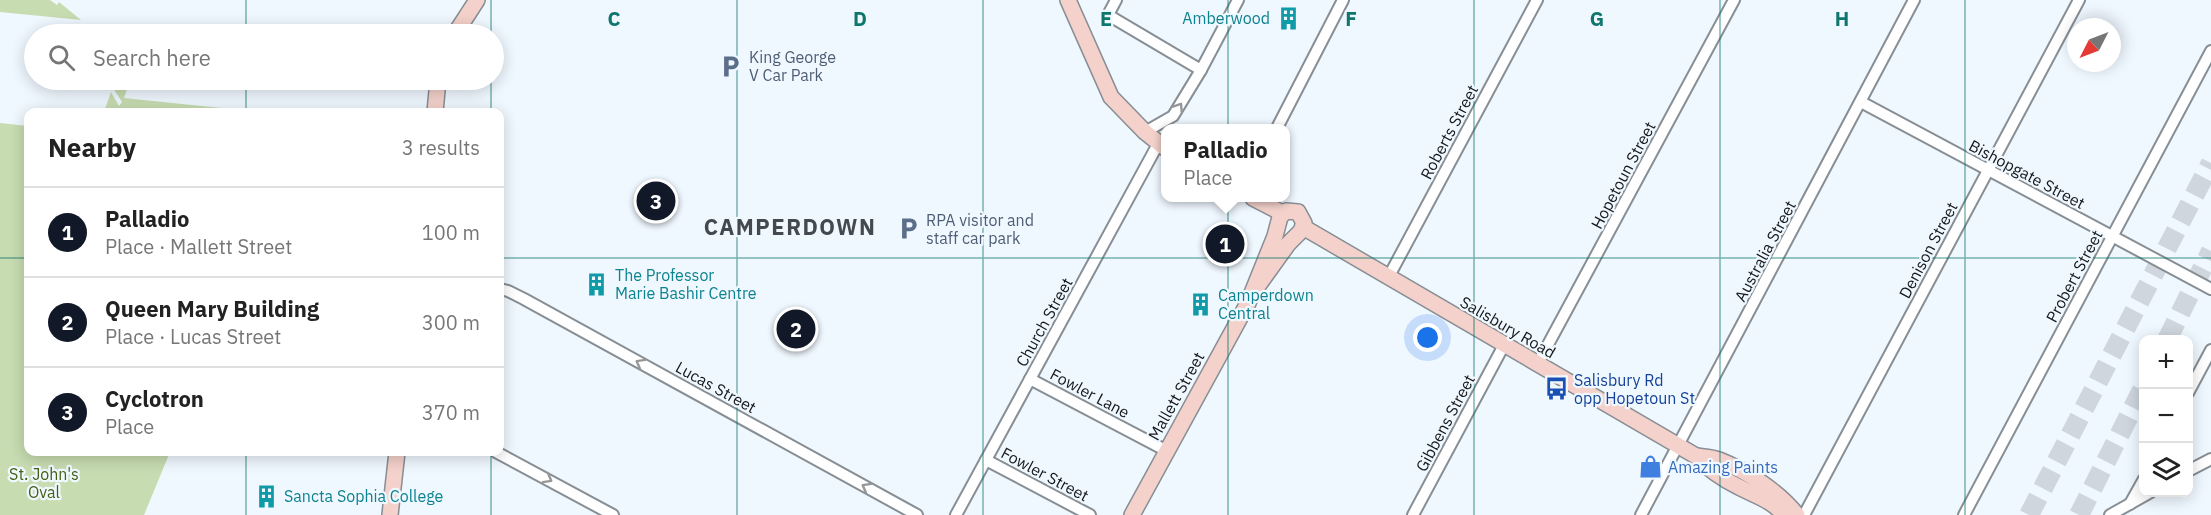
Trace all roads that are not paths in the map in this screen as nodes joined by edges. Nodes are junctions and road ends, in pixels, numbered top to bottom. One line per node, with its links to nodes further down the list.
1 (477, 0): 10 (main road)
2 (1068, 0): 17 (main road)
3 (1116, 0): 12 (street)
4 (1238, 0): 12 (street)
5 (1343, 0): 16 (street)
6 (1537, 0): 25 (street, Roberts Street)
7 (1734, 0): 31 (street, Hopetoun Street)
8 (1914, 0): 14 (street, Australia Street)
9 (2079, 0): 20 (street, Denison Street)
10 (461, 24)
11 (2211, 51): 24 (street, Probert Street)
12 (1201, 70): 17 (street, one-way to 12)
13 (437, 90): 15 (main road)
14 (1861, 102): 20 (street, Bishopgate Street); 34 (street, Australia Street)
15 (435, 108)
16 (1279, 124)
17 (1145, 132): 18 (main road)
18 (1161, 145)
19 (1161, 148): 32 (street, Church Street)
20 (1988, 170): 24 (street, Bishopgate Street); 55 (street, Denison Street)
21 (1258, 202): 22 (main road)
22 (1280, 219): 23 (main road); 23 (main road); 28 (main road, Mallett Street)
23 (1300, 230): 25 (main road, Salisbury Road); 28 (main road, Mallett Street)
24 (2112, 237): 26 (street, Bishopgate Street); 56 (street, Probert Street)
25 (1388, 278): 29 (main road, Salisbury Road)
26 (2211, 289)
27 (504, 290): 47 (street, Lucas Street, one-way to 27)
28 (1252, 294): 35 (main road, Mallett Street)
29 (1504, 345): 31 (main road, Salisbury Road); 51 (street, Gibbens Street)
30 (2211, 350): 33 (street)
31 (1537, 365): 34 (main road, Salisbury Road)
32 (1030, 379): 35 (street, Fowler Lane); 40 (street, Church Street)
33 (2190, 389)
34 (1677, 446): 38 (main road, Salisbury Road); 52 (street, Australia Street)
35 (1167, 451): 50 (main road, Mallett Street)
36 (397, 456): 45 (main road)
37 (503, 456): 46 (street, one-way to 46)
38 (1696, 456): 53 (main road, Salisbury Road); 54 (main road, Salisbury Road)
39 (2211, 459): 41 (street)
40 (986, 460): 48 (street, Church Street); 49 (street, Fowler Street)
41 (2193, 468)
42 (2139, 487): 44 (street)
43 (2142, 497): 44 (street)
44 (2130, 504): 57 (street)
45 (390, 515)
46 (613, 515)
47 (917, 515)
48 (956, 515)
49 (1090, 515)
50 (1132, 515)
51 (1413, 515)
52 (1641, 515)
53 (1785, 515)
54 (1797, 515)
55 (1804, 515)
56 (1964, 515)
57 (2110, 515)

